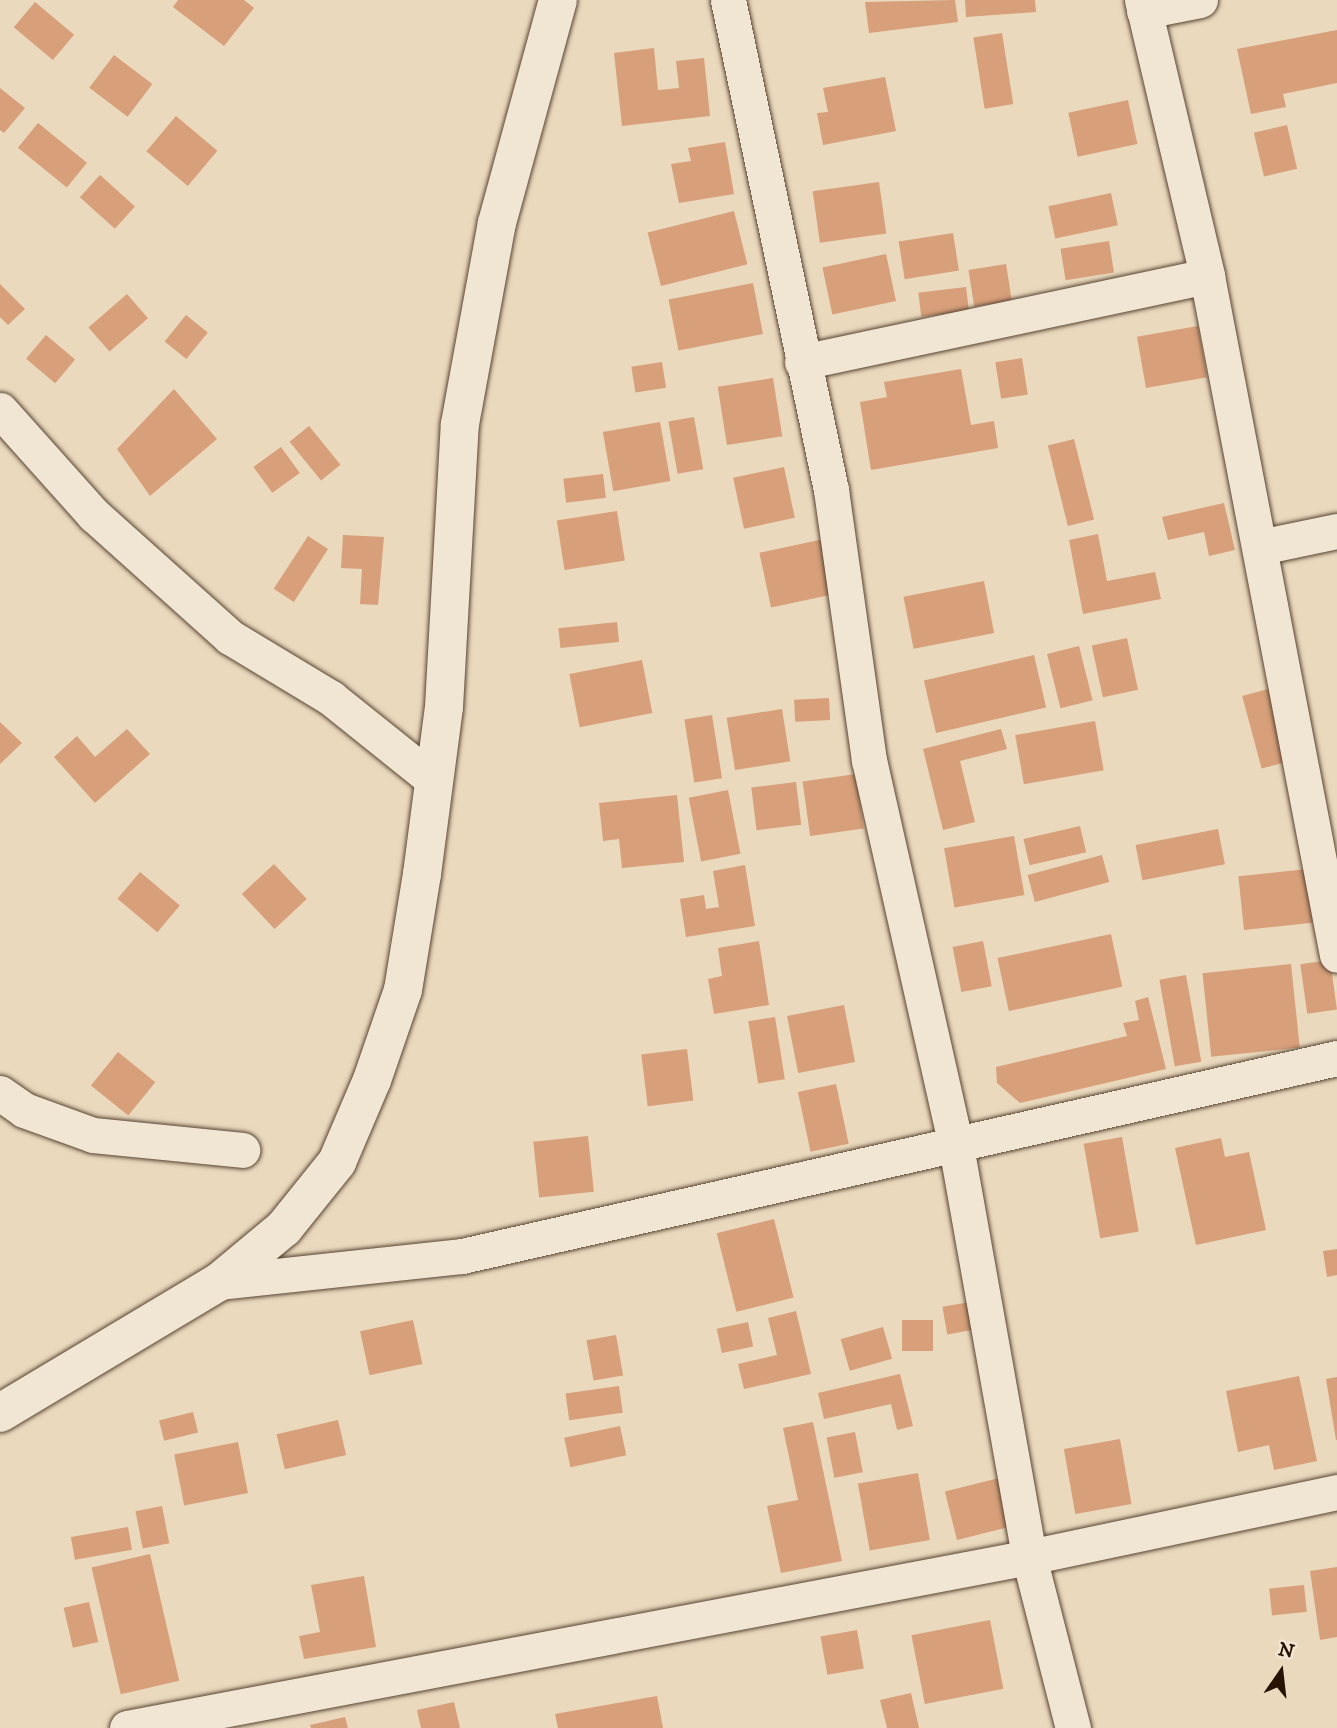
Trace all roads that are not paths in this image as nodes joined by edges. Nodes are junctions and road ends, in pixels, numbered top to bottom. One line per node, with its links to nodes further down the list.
1 (558, 0): 10 (main road)
2 (728, 0): 6 (street)
3 (1200, 0): 4 (street)
4 (1143, 5): 5 (street)
5 (1206, 276): 6 (street); 9 (street)
6 (802, 362): 14 (street)
7 (0, 410): 10 (street)
8 (1337, 531): 9 (street)
9 (1260, 547): 11 (street)
10 (431, 778): 16 (main road)
11 (1337, 955)
12 (1337, 1058): 14 (street)
13 (0, 1093): 15 (street)
14 (956, 1146): 16 (street); 19 (street)
15 (242, 1150)
16 (219, 1282): 17 (main road)
17 (0, 1413)
18 (1337, 1492): 19 (street)
19 (1029, 1557): 20 (street); 21 (street)
20 (127, 1728)
21 (1073, 1728)

